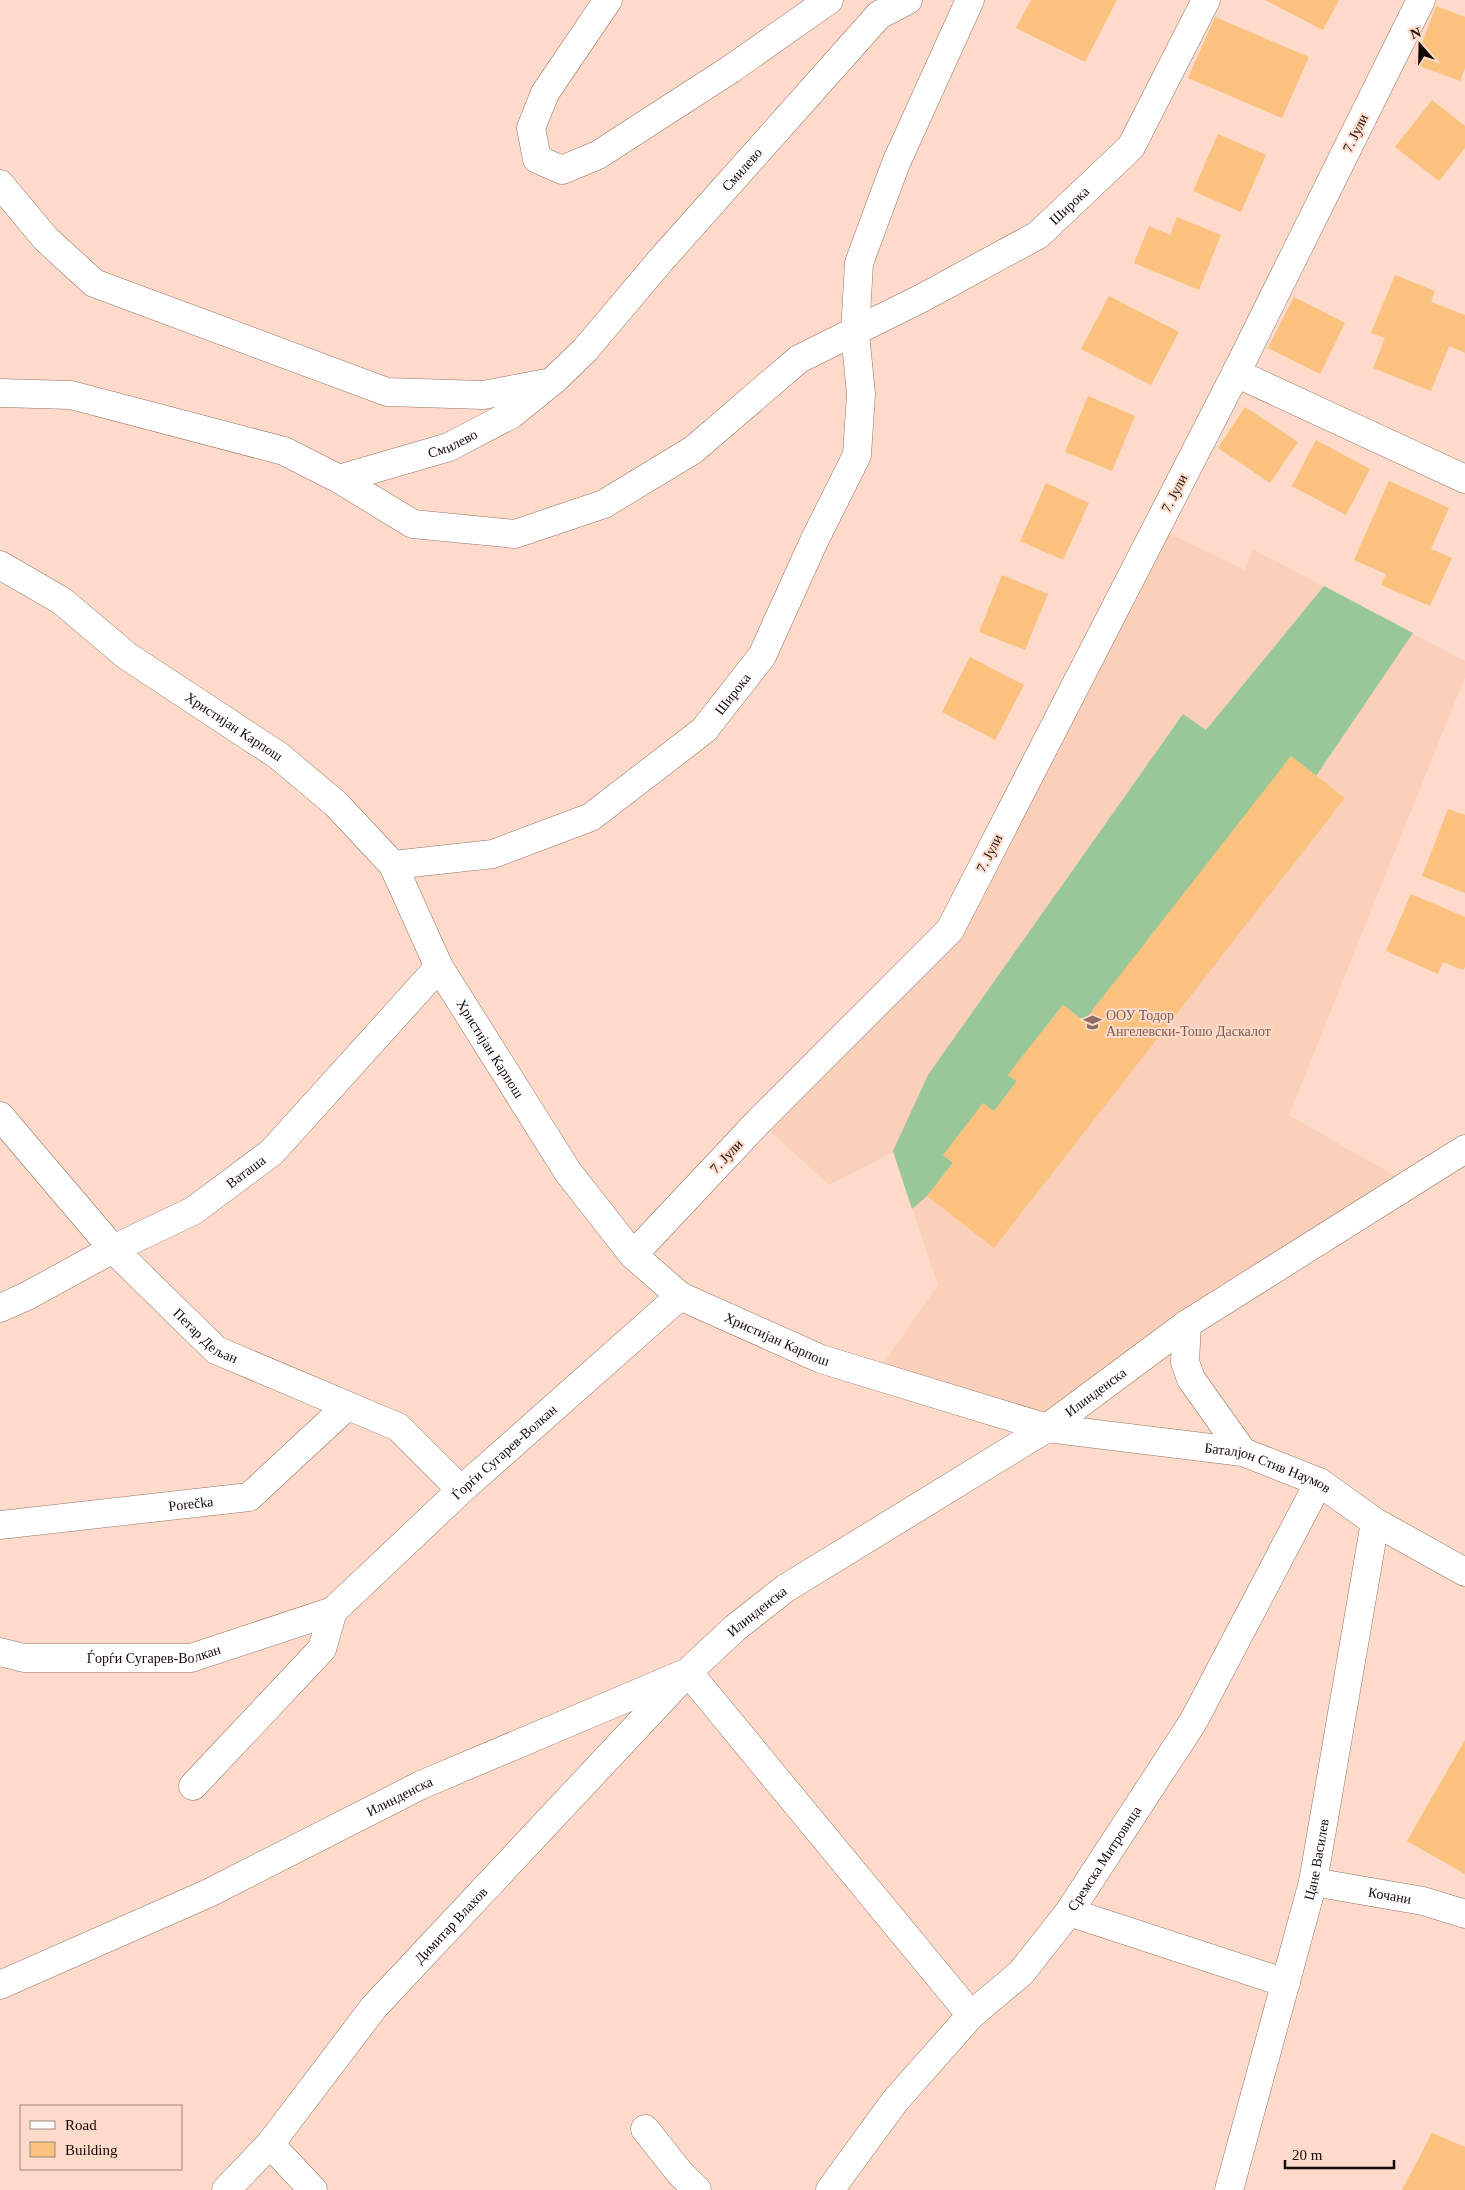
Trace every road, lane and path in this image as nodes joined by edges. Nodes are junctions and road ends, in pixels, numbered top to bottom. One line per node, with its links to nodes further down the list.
1 (608, 0): 2 (street)
2 (829, 0)
3 (908, 0): 10 (street, Смилево)
4 (1206, 0): 8 (street, Широка)
5 (1421, 0): 9 (street, 7. Јули)
6 (958, 8): 8 (street, Широка)
7 (0, 184): 10 (street)
8 (855, 332): 12 (street); 15 (street, Широка)
9 (1236, 373): 13 (street); 20 (street, 7. Јули)
10 (552, 382): 12 (street, Смилево)
11 (0, 393): 12 (street)
12 (339, 479)
13 (1465, 480)
14 (0, 565): 15 (street, Христијан Карпош)
15 (393, 865): 16 (street, Христијан Карпош)
16 (439, 967): 19 (street, Ваташа); 20 (street, Христијан Карпош)
17 (0, 1116): 19 (street, Петар Дељан)
18 (1465, 1149): 23 (street, Илинденска)
19 (113, 1249): 22 (street, Ваташа); 24 (street, Петар Дељан)
20 (633, 1255): 21 (street, Христијан Карпош)
21 (680, 1296): 25 (street, Христијан Карпош); 28 (street, Ѓорѓи Сугарев-Волкан)
22 (0, 1308)
23 (1187, 1324): 25 (street, Илинденска); 26 (street)
24 (348, 1406): 28 (street, Петар Дељан); 30 (street, Porečka)
25 (1047, 1428): 26 (street, Баталјон Стив Наумов); 34 (street, Илинденска)
26 (1243, 1452): 27 (street, Баталјон Стив Наумов)
27 (1319, 1482): 29 (street, Баталјон Стив Наумов); 37 (street, Сремска Митровица)
28 (461, 1490): 32 (street, Ѓорѓи Сугарев-Волкан)
29 (1375, 1522): 31 (street, Баталјон Стив Наумов); 36 (street, Цане Василев)
30 (0, 1525)
31 (1465, 1572)
32 (333, 1611): 33 (street, Ѓорѓи Сугарев-Волкан); 35 (street)
33 (0, 1652)
34 (688, 1672): 40 (street, Илинденска); 41 (street); 43 (street, Димитар Влахов)
35 (193, 1786)
36 (1314, 1882): 38 (street, Кочани); 39 (street, Цане Василев)
37 (1069, 1912): 39 (street); 41 (street, Сремска Митровица)
38 (1465, 1914)
39 (1286, 1983): 48 (street, Цане Василев)
40 (0, 1985)
41 (971, 2015): 47 (street, Сремска Митровица)
42 (645, 2129): 46 (street)
43 (270, 2144): 44 (street, Димитар Влахов); 45 (street)
44 (226, 2190)
45 (312, 2190)
46 (697, 2190)
47 (830, 2190)
48 (1229, 2190)

